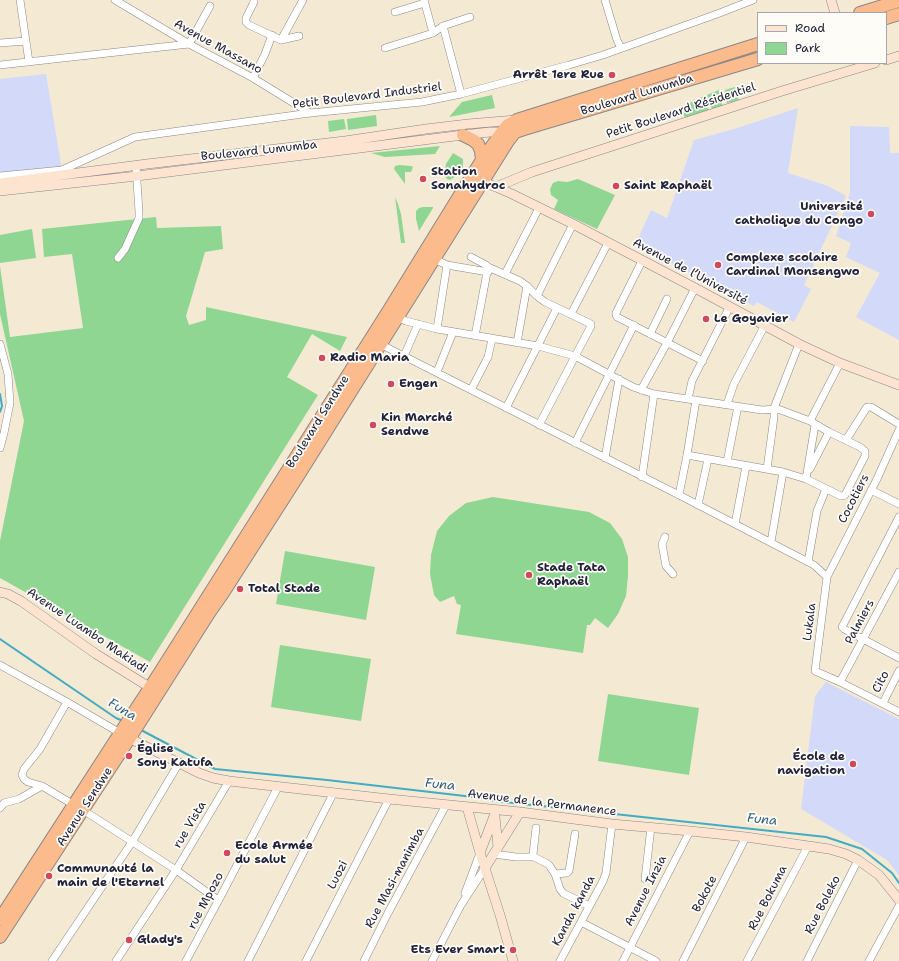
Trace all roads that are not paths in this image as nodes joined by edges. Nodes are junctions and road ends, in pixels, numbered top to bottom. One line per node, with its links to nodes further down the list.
1 (20, 0): 22 (street)
2 (115, 0): 24 (street, Avenue Massano)
3 (254, 0): 19 (street)
4 (303, 0): 21 (street)
5 (605, 0): 27 (street)
6 (753, 0): 27 (street, Petit Boulevard Industriel)
7 (831, 0): 12 (main road)
8 (899, 1): 13 (highway)
9 (424, 2): 11 (street); 18 (street)
10 (210, 6): 24 (street)
11 (395, 12)
12 (835, 12)
13 (863, 12)
14 (899, 14): 16 (highway)
15 (470, 17): 17 (street)
16 (887, 18)
17 (442, 26): 18 (street); 35 (street)
18 (433, 33): 26 (street)
19 (272, 35): 21 (street); 34 (street)
20 (299, 36): 21 (street)
21 (281, 40)
22 (26, 41): 23 (street); 31 (street)
23 (0, 43)
24 (189, 44): 31 (street); 34 (street, Avenue Massano)
25 (757, 44): 37 (highway, Boulevard Lumumba)
26 (385, 48)
27 (621, 48): 35 (street, Petit Boulevard Industriel)
28 (899, 56): 30 (main road)
29 (757, 58): 39 (highway, Boulevard Lumumba)
30 (887, 60)
31 (29, 62): 33 (street)
32 (870, 64): 47 (main road, Petit Boulevard Résidentiel)
33 (0, 65)
34 (253, 78): 36 (street, Avenue Massano)
35 (461, 94): 36 (street, Petit Boulevard Industriel)
36 (310, 114): 43 (street, Petit Boulevard Industriel)
37 (517, 120): 38 (highway, Boulevard Lumumba); 42 (main road, Boulevard Lumumba)
38 (502, 132): 39 (main road, Boulevard Lumumba); 40 (main road, Boulevard Lumumba); 41 (highway, Boulevard Sendwe)
39 (515, 132): 45 (highway, Boulevard Sendwe)
40 (463, 135): 41 (highway); 44 (main road, Boulevard Lumumba)
41 (482, 160): 45 (highway, Boulevard Sendwe)
42 (136, 166): 44 (street); 46 (main road, Boulevard Lumumba)
43 (0, 176)
44 (137, 176): 48 (main road, Boulevard Lumumba); 53 (street)
45 (477, 179): 47 (main road, Avenue de l’Université); 54 (highway, Boulevard Sendwe); 136 (highway, Boulevard Sendwe)
46 (0, 183)
47 (496, 187): 49 (main road, Avenue de l’Université)
48 (0, 191)
49 (539, 208): 50 (main road, Avenue de l’Université); 58 (street)
50 (573, 224): 51 (main road, Avenue de l’Université); 61 (street)
51 (608, 243): 55 (main road, Avenue de l’Université); 65 (street)
52 (471, 257): 57 (street)
53 (118, 258)
54 (434, 259): 56 (street); 66 (highway, Boulevard Sendwe)
55 (642, 261): 60 (main road, Avenue de l’Université); 68 (street)
56 (447, 265): 57 (street); 70 (street)
57 (488, 270): 58 (street); 73 (street)
58 (505, 274): 59 (street)
59 (527, 286): 61 (street); 75 (street)
60 (695, 288): 63 (main road, Avenue de l’Université); 76 (street)
61 (537, 296): 64 (street)
62 (667, 299): 72 (street)
63 (730, 306): 69 (main road, Avenue de l’Université); 83 (street)
64 (557, 308): 65 (street); 80 (street)
65 (571, 314): 82 (street)
66 (397, 317): 67 (street); 78 (highway, Boulevard Sendwe)
67 (418, 324): 70 (street); 81 (street)
68 (634, 325): 72 (street); 86 (street)
69 (765, 325): 79 (main road, Avenue de l’Université); 94 (street)
70 (437, 329): 71 (street)
71 (453, 332): 73 (street); 85 (street)
72 (650, 334): 76 (street)
73 (475, 336): 74 (street)
74 (492, 339): 75 (street); 89 (street)
75 (518, 342): 80 (street)
76 (667, 343): 83 (street); 90 (street)
77 (0, 344): 106 (street)
78 (380, 344): 81 (street); 136 (highway, Boulevard Sendwe)
79 (800, 344): 84 (main road, Avenue de l’Université); 97 (street)
80 (538, 346): 82 (street); 96 (street)
81 (404, 356): 85 (street)
82 (575, 356): 86 (street); 100 (street)
83 (703, 361): 92 (street)
84 (840, 363): 88 (main road, Avenue de l’Université); 98 (street)
85 (437, 372): 89 (street)
86 (609, 373): 87 (street); 105 (street)
87 (619, 379): 90 (street); 108 (street)
88 (899, 385)
89 (471, 390): 96 (street)
90 (642, 390): 91 (street)
91 (654, 394): 92 (street); 114 (street)
92 (688, 399): 93 (street)
93 (696, 400): 94 (street); 107 (street)
94 (727, 404): 95 (street)
95 (738, 406): 97 (street); 110 (street)
96 (506, 408): 100 (street)
97 (774, 408): 98 (street); 112 (street)
98 (813, 423): 102 (street); 115 (street)
99 (899, 424): 103 (street)
100 (540, 425): 105 (street)
101 (899, 430): 104 (street, Cocotiers)
102 (829, 432): 103 (street); 115 (street)
103 (846, 440): 116 (street)
104 (897, 441): 117 (street, Cocotiers)
105 (575, 443): 108 (street)
106 (0, 448)
107 (687, 455): 109 (street); 118 (street)
108 (605, 458): 114 (street)
109 (708, 459): 110 (street); 120 (street)
110 (727, 462): 111 (street)
111 (746, 466): 112 (street); 122 (street)
112 (768, 469): 113 (street)
113 (784, 472): 115 (street); 124 (street)
114 (642, 477): 118 (street)
115 (806, 479): 116 (street)
116 (826, 489): 125 (street)
117 (871, 490): 119 (street); 128 (street, Cocotiers)
118 (679, 495): 120 (street)
119 (899, 504)
120 (698, 505): 122 (street)
121 (899, 518): 131 (street)
122 (735, 524): 124 (street)
123 (665, 537): 127 (street)
124 (771, 542): 125 (street)
125 (808, 562): 128 (street)
126 (899, 572): 131 (street, Palmiers)
127 (673, 574)
128 (827, 577): 135 (street, Lukala)
129 (0, 585): 130 (street)
130 (4, 593): 136 (main road, Avenue Luambo Makiadi)
131 (863, 639): 132 (street); 135 (street, Palmiers)
132 (899, 658)
133 (0, 665): 137 (street, Avenue de la Permanence)
134 (899, 670): 138 (street, Cito)
135 (840, 682): 138 (street)
136 (154, 690): 140 (highway, Boulevard Sendwe)
137 (67, 702): 141 (street, Avenue de la Permanence); 144 (street)
138 (883, 703): 139 (street)
139 (899, 712)
140 (138, 715): 141 (highway, Avenue Sendwe)
141 (127, 733): 142 (main road, Avenue de la Permanence); 149 (highway, Avenue Sendwe)
142 (179, 763): 143 (main road, Avenue de la Permanence); 160 (street)
143 (229, 781): 145 (main road, Avenue de la Permanence); 167 (street, rue Vista)
144 (42, 786): 149 (street); 151 (street)
145 (278, 787): 146 (main road, Avenue de la Permanence); 170 (street, rue Mpozo)
146 (333, 794): 147 (main road, Avenue de la Permanence); 182 (street)
147 (389, 800): 148 (main road, Avenue de la Permanence); 183 (street, Luozi)
148 (446, 805): 150 (main road, Avenue de la Permanence); 184 (street, Rue Masi-manimba)
149 (78, 807): 160 (street); 175 (highway, Avenue Sendwe); 177 (highway, Avenue Sendwe)
150 (467, 807): 153 (main road, Avenue de la Permanence); 163 (main road)
151 (0, 808)
152 (520, 812): 153 (main road, Avenue de la Permanence); 154 (main road, Avenue de la Permanence); 162 (main road)
153 (494, 813): 162 (main road); 163 (main road)
154 (612, 824): 155 (main road, Avenue de la Permanence); 173 (street, Kanda kanda)
155 (651, 827): 157 (main road, Avenue de la Permanence); 169 (street, Avenue Inzia)
156 (536, 828): 164 (street)
157 (690, 831): 159 (main road, Avenue de la Permanence); 178 (street, Avenue Inzia)
158 (575, 834): 168 (street, Kanda kanda)
159 (746, 837): 161 (main road, Avenue de la Permanence); 190 (street, Bokote)
160 (132, 842): 167 (street); 179 (street)
161 (808, 846): 165 (main road, Avenue de la Permanence); 191 (street, Rue Bokuma)
162 (496, 850): 164 (street); 166 (main road)
163 (480, 852): 166 (main road); 172 (street)
164 (534, 857): 168 (street)
165 (858, 860): 171 (main road, Avenue de la Permanence); 192 (street, Rue Boleko)
166 (485, 868): 172 (street); 186 (main road)
167 (176, 870): 170 (street); 180 (street, rue Vista)
168 (555, 874): 173 (street)
169 (645, 880)
170 (218, 900): 181 (street, rue Mpozo)
171 (899, 900)
172 (461, 905): 185 (street)
173 (589, 906): 176 (street, Kanda kanda)
174 (899, 906): 193 (street)
175 (0, 919)
176 (581, 922): 178 (street); 187 (street, Kanda kanda)
177 (0, 937)
178 (630, 948): 188 (street, Avenue Inzia); 189 (street)
179 (52, 961)
180 (116, 961)
181 (186, 961)
182 (248, 961)
183 (306, 961)
184 (364, 961)
185 (432, 961)
186 (513, 961)
187 (560, 961)
188 (623, 961)
189 (656, 961)
190 (683, 961)
191 (747, 961)
192 (807, 961)
193 (869, 961)

